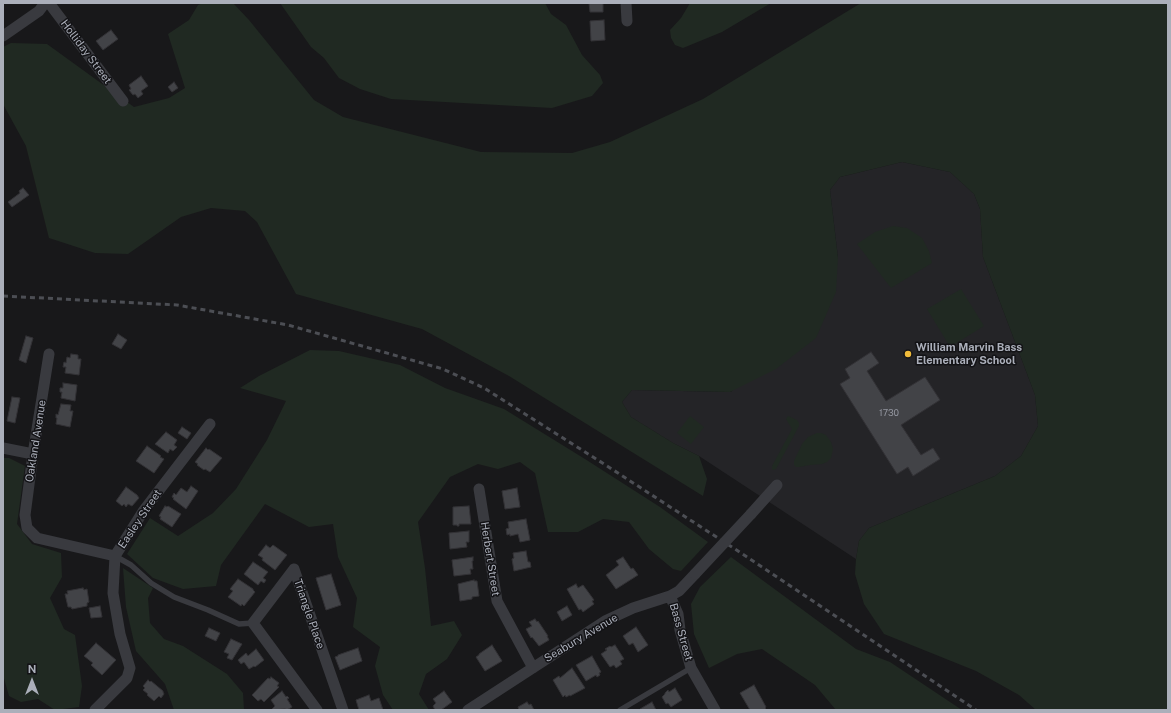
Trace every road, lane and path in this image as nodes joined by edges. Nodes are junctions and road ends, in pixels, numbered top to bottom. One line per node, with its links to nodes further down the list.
1 (45, 3): 5 (street)
2 (49, 3): 6 (street, Holliday Street)
3 (626, 3): 4 (street)
4 (627, 21)
5 (3, 36)
6 (123, 101)
7 (49, 354): 10 (street, Oakland Avenue)
8 (210, 424): 13 (street, Easley Street)
9 (3, 448): 10 (street)
10 (33, 454): 13 (street, Oakland Avenue)
11 (777, 485): 14 (street, Seabury Avenue, bridge)
12 (479, 489): 16 (street, Herbert Street)
13 (115, 556): 15 (lane); 18 (street, Easley Street)
14 (670, 596): 16 (street, Seabury Avenue); 17 (street, Bass Street)
15 (254, 623): 19 (street); 20 (street, Triangle Place)
16 (533, 668): 21 (street, Seabury Avenue)
17 (691, 668): 22 (lane); 23 (street, Bass Street)
18 (95, 710)
19 (317, 710)
20 (343, 710)
21 (468, 710)
22 (620, 710)
23 (715, 710)

